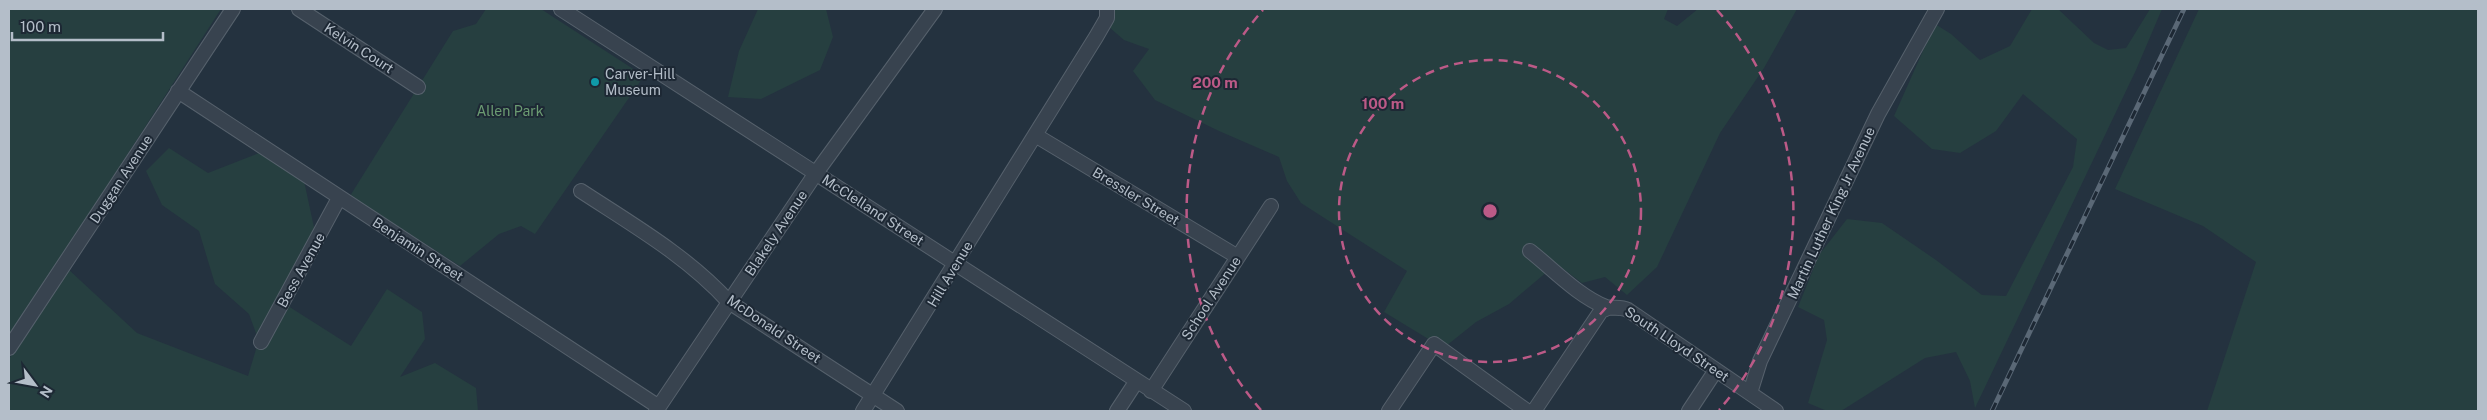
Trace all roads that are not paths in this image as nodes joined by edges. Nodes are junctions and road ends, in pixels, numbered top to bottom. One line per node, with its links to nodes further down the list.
1 (233, 9): 9 (street, Duggan Avenue)
2 (299, 9): 8 (street, Kelvin Court)
3 (561, 9): 7 (street, McClelland Street)
4 (935, 9): 11 (street, Blakely Avenue)
5 (1107, 9): 10 (street)
6 (1937, 9): 25 (street, Martin Luther King Jr Avenue)
7 (582, 14): 11 (street, McClelland Street)
8 (418, 87)
9 (178, 91): 13 (street, Benjamin Street); 21 (street, Duggan Avenue)
10 (1035, 135): 16 (street, Bressler Street); 17 (street, Hill Avenue)
11 (816, 173): 17 (street, McClelland Street); 18 (street, Blakely Avenue)
12 (581, 191): 18 (street, McDonald Street)
13 (339, 198): 20 (street, Bess Avenue); 27 (street, Benjamin Street)
14 (1271, 206): 16 (street, School Avenue)
15 (1530, 251): 19 (street, South Lloyd Street)
16 (1238, 257): 24 (street, School Avenue)
17 (957, 264): 23 (street, McClelland Street); 26 (street, Hill Avenue)
18 (729, 302): 26 (street, McDonald Street); 27 (street, Blakely Avenue)
19 (1608, 308): 22 (street, South Lloyd Street); 34 (street)
20 (261, 342)
21 (9, 348)
22 (1716, 370): 25 (street, South Lloyd Street); 35 (street)
23 (1136, 382): 24 (street, McClelland Street); 30 (street)
24 (1151, 391): 31 (street, McClelland Street)
25 (1750, 393): 36 (street)
26 (873, 396): 28 (street, Hill Avenue); 29 (street, McDonald Street)
27 (658, 409)
28 (863, 411)
29 (897, 411)
30 (1117, 411)
31 (1184, 411)
32 (1389, 411): 33 (street)
33 (1527, 411)
34 (1534, 411)
35 (1689, 411)
36 (1776, 411)

